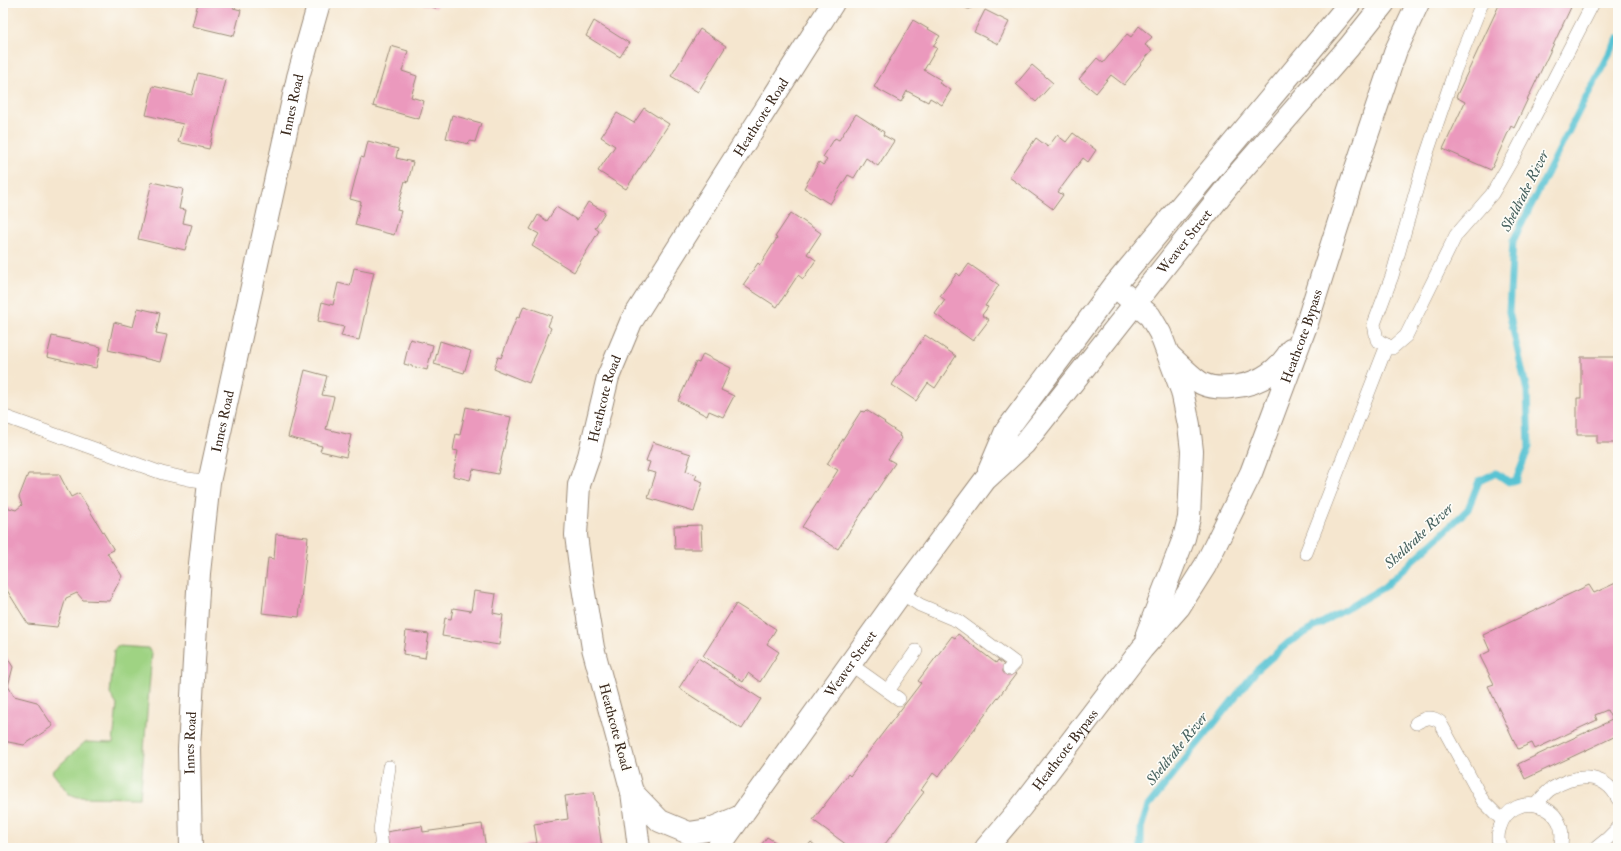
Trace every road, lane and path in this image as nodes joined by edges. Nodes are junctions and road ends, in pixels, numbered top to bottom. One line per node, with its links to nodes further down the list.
1 (319, 3): 15 (main road, Innes Road)
2 (833, 3): 26 (main road, Heathcote Road)
3 (1350, 3): 8 (main road, Weaver Street)
4 (1384, 3): 9 (main road, Weaver Street)
5 (1418, 3): 10 (main road, Heathcote Bypass)
6 (1482, 3): 11 (lane)
7 (1593, 3): 11 (lane)
8 (1114, 286): 9 (main road, Heathcote Bypass); 14 (main road, Weaver Street)
9 (1135, 304): 12 (main road, Heathcote Bypass); 14 (main road, Weaver Street)
10 (1307, 323): 12 (main road); 18 (main road, Heathcote Bypass)
11 (1387, 345): 16 (lane)
12 (1168, 354): 18 (main road, Heathcote Bypass)
13 (3, 416): 15 (lane)
14 (984, 480): 17 (main road, Weaver Street)
15 (209, 482): 32 (main road, Innes Road)
16 (1306, 553)
17 (901, 593): 20 (main road, Weaver Street); 21 (lane)
18 (1142, 649): 36 (main road, Heathcote Bypass)
19 (916, 651): 22 (lane)
20 (850, 664): 22 (lane); 29 (main road, Weaver Street)
21 (1009, 669)
22 (888, 691): 23 (lane)
23 (899, 699)
24 (1416, 723): 30 (lane)
25 (389, 767): 33 (lane)
26 (632, 792): 29 (main road); 34 (main road, Heathcote Road)
27 (1618, 799): 28 (lane)
28 (1536, 804): 30 (lane); 38 (lane)
29 (739, 817): 35 (main road, Weaver Street)
30 (1502, 820): 37 (lane)
31 (1618, 828): 39 (lane)
32 (191, 848)
33 (382, 848)
34 (639, 848)
35 (718, 848)
36 (986, 848)
37 (1501, 848)
38 (1560, 848)
39 (1596, 848)

